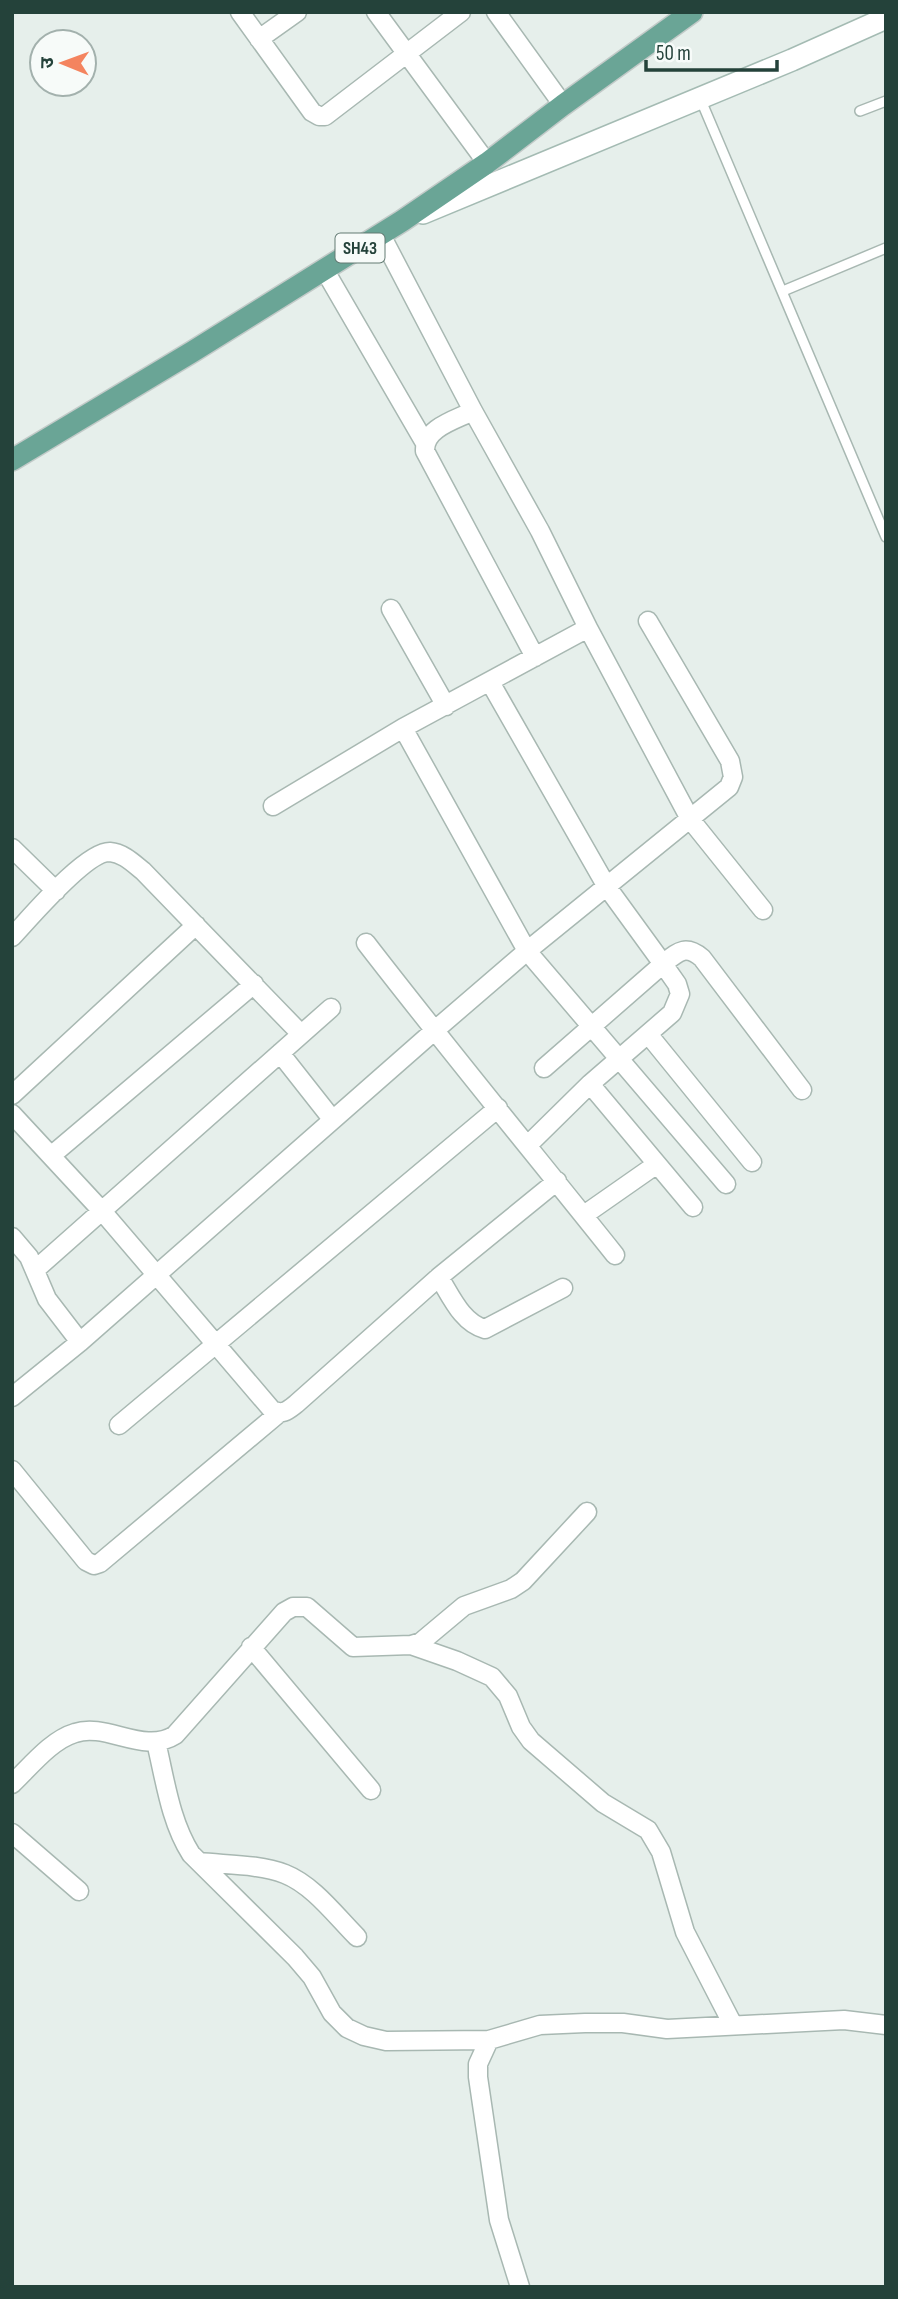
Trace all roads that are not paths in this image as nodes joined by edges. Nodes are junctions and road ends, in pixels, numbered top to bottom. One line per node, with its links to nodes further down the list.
1 (240, 12): 8 (street)
2 (297, 12): 8 (street)
3 (376, 12): 9 (street)
4 (461, 12): 9 (street)
5 (496, 12): 12 (street)
6 (692, 12): 12 (main road, SH43)
7 (886, 18): 10 (street)
8 (259, 39): 9 (street)
9 (407, 53): 14 (street)
10 (700, 98): 15 (street); 19 (lane)
11 (886, 102): 13 (lane)
12 (563, 105): 14 (main road, SH43)
13 (860, 111)
14 (487, 163): 15 (main road, SH43)
15 (402, 221): 16 (main road, SH43)
16 (380, 235): 18 (main road, SH43); 20 (street)
17 (886, 248): 19 (lane)
18 (324, 269): 21 (street); 22 (main road, SH43)
19 (783, 291): 23 (lane)
20 (473, 411): 21 (street); 26 (street)
21 (425, 443): 27 (street)
22 (12, 460)
23 (886, 537)
24 (391, 609): 29 (street)
25 (648, 621): 32 (street)
26 (588, 628): 27 (street); 32 (street)
27 (535, 657): 28 (street)
28 (491, 682): 29 (street); 34 (street)
29 (446, 706): 30 (street)
30 (403, 728): 31 (street); 40 (street)
31 (273, 806)
32 (690, 819): 34 (street); 36 (street)
33 (12, 848): 35 (street)
34 (607, 887): 40 (street); 41 (street)
35 (56, 891): 37 (street); 38 (street)
36 (763, 910)
37 (196, 925): 42 (street); 53 (street)
38 (12, 937)
39 (366, 943): 45 (street)
40 (527, 951): 44 (street); 45 (street)
41 (663, 964): 44 (street); 47 (street); 52 (street)
42 (254, 984): 46 (street); 58 (street)
43 (331, 1008): 46 (street)
44 (592, 1027): 49 (street); 50 (street)
45 (434, 1031): 54 (street); 56 (street)
46 (301, 1034): 48 (street)
47 (648, 1034): 49 (street); 59 (street)
48 (280, 1053): 56 (street); 64 (street)
49 (620, 1059): 51 (street); 62 (street)
50 (544, 1068)
51 (590, 1084): 57 (street); 60 (street)
52 (802, 1090)
53 (12, 1096)
54 (498, 1108): 57 (street); 73 (street)
55 (12, 1114): 58 (street)
56 (332, 1119): 69 (street)
57 (528, 1145): 61 (street)
58 (52, 1155): 64 (street)
59 (752, 1162)
60 (657, 1164): 63 (street); 65 (street)
61 (557, 1181): 65 (street); 70 (street)
62 (726, 1184)
63 (693, 1207)
64 (102, 1210): 68 (street); 69 (street)
65 (584, 1215): 67 (street)
66 (12, 1237): 68 (street)
67 (615, 1255)
68 (35, 1270): 72 (street)
69 (156, 1273): 72 (street); 73 (street)
70 (439, 1277): 71 (street); 75 (street)
71 (563, 1288)
72 (80, 1342): 74 (street)
73 (215, 1345): 75 (street); 76 (street)
74 (12, 1397)
75 (279, 1413): 77 (street)
76 (119, 1425)
77 (12, 1470)
78 (587, 1512): 79 (street)
79 (411, 1645): 80 (street); 88 (street)
80 (251, 1647): 81 (street); 83 (street)
81 (156, 1742): 82 (street); 85 (street)
82 (12, 1784)
83 (370, 1790)
84 (12, 1833): 86 (street)
85 (199, 1862): 87 (street); 90 (street)
86 (79, 1891)
87 (357, 1937)
88 (733, 2025): 89 (street); 90 (street)
89 (886, 2025)
90 (485, 2047): 91 (street)
91 (520, 2287)

